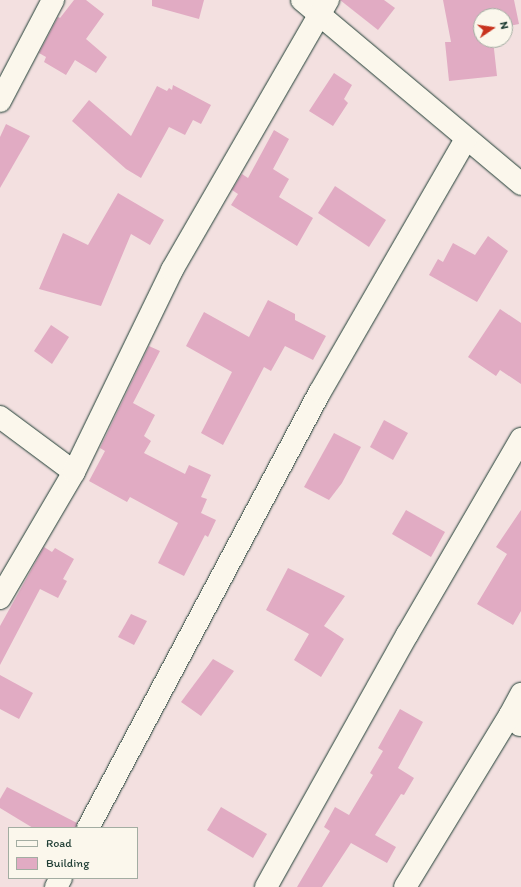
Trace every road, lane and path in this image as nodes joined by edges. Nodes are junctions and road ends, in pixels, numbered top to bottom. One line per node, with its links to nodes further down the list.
1 (54, 0): 4 (street)
2 (302, 0): 3 (street)
3 (323, 7): 5 (street); 9 (street)
4 (0, 101)
5 (466, 139): 6 (street); 13 (street)
6 (521, 184)
7 (0, 417): 9 (street)
8 (521, 439): 14 (street)
9 (74, 472): 10 (street)
10 (0, 598)
11 (521, 694): 12 (street)
12 (516, 721): 15 (street)
13 (89, 827)
14 (266, 887)
15 (405, 887)

